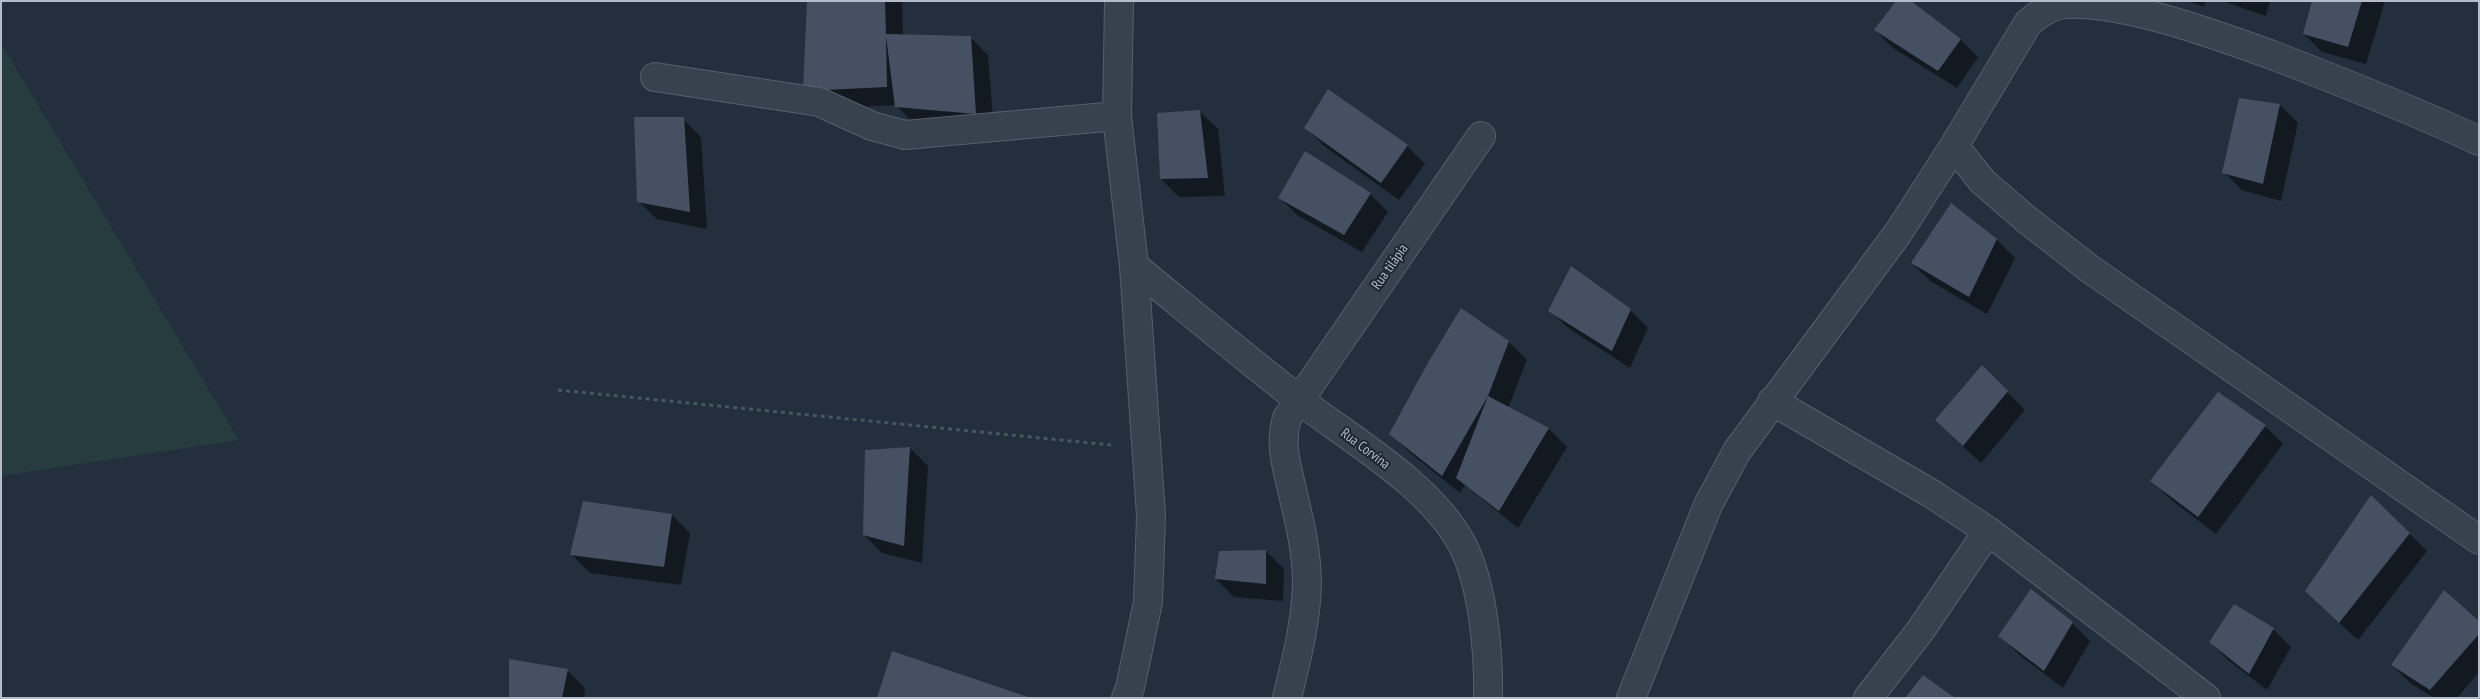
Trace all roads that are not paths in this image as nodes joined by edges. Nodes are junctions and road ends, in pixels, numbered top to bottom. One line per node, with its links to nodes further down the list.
1 (1119, 1): 3 (street)
2 (655, 77): 3 (street)
3 (1117, 116): 7 (street)
4 (1481, 136): 8 (street, Rua tilápia)
5 (2479, 141): 6 (street)
6 (1954, 146): 9 (street); 11 (street)
7 (1134, 266): 8 (street, Rua Corvina); 12 (street)
8 (1299, 399): 13 (street, Rua tilápia); 14 (street, Rua Corvina)
9 (1772, 401): 10 (street); 15 (street)
10 (1988, 531): 16 (street); 17 (street)
11 (2479, 540)
12 (1126, 698)
13 (1287, 698)
14 (1488, 698)
15 (1632, 698)
16 (1868, 698)
17 (2206, 698)

